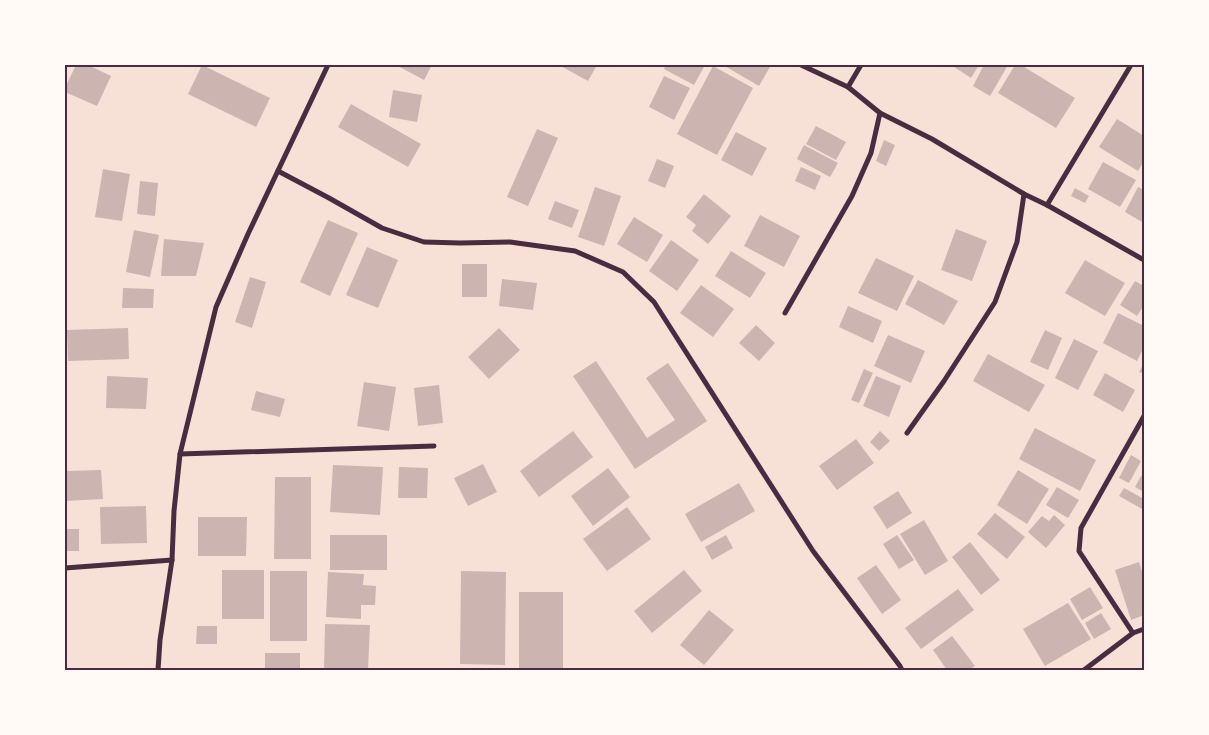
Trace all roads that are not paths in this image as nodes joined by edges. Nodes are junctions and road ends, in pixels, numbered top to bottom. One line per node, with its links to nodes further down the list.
1 (328, 65): 7 (street)
2 (800, 65): 5 (street)
3 (861, 65): 5 (street)
4 (1131, 65): 9 (street)
5 (848, 87): 6 (street)
6 (880, 113): 8 (street); 11 (street)
7 (278, 172): 15 (street); 21 (street)
8 (1024, 194): 9 (street); 13 (street)
9 (1047, 205): 10 (street)
10 (1144, 260)
11 (785, 313)
12 (1144, 416): 19 (street)
13 (907, 433)
14 (434, 446): 15 (street)
15 (180, 454): 16 (street)
16 (172, 560): 17 (street); 20 (street)
17 (65, 568)
18 (1144, 630): 19 (street)
19 (1133, 633): 22 (street)
20 (158, 670)
21 (902, 670)
22 (1084, 670)

